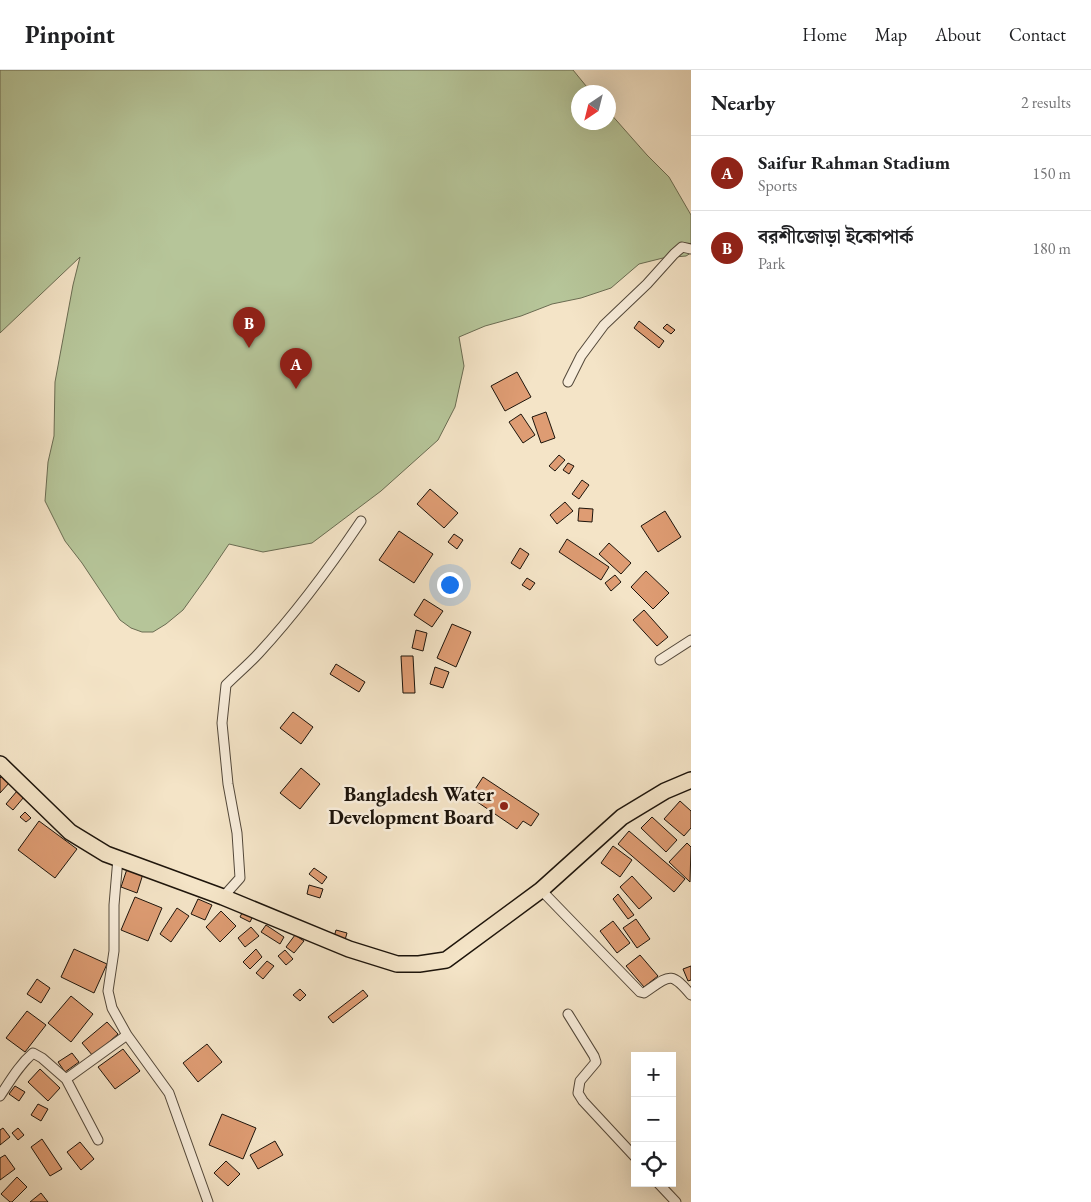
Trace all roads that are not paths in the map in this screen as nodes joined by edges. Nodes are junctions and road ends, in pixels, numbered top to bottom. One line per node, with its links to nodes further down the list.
1 (691, 249): 2 (street)
2 (568, 382)
3 (361, 521): 10 (street)
4 (691, 640): 5 (street)
5 (660, 660)
6 (0, 764): 8 (highway)
7 (691, 780): 9 (highway)
8 (118, 858): 10 (highway); 13 (street)
9 (542, 890): 10 (highway); 11 (street)
10 (223, 897)
11 (691, 996)
12 (568, 1014): 17 (street)
13 (127, 1035): 14 (street); 19 (street)
14 (66, 1079): 15 (street); 16 (street)
15 (0, 1096)
16 (98, 1140)
17 (631, 1153)
18 (662, 1187): 20 (street)
19 (208, 1202)
20 (676, 1202)

